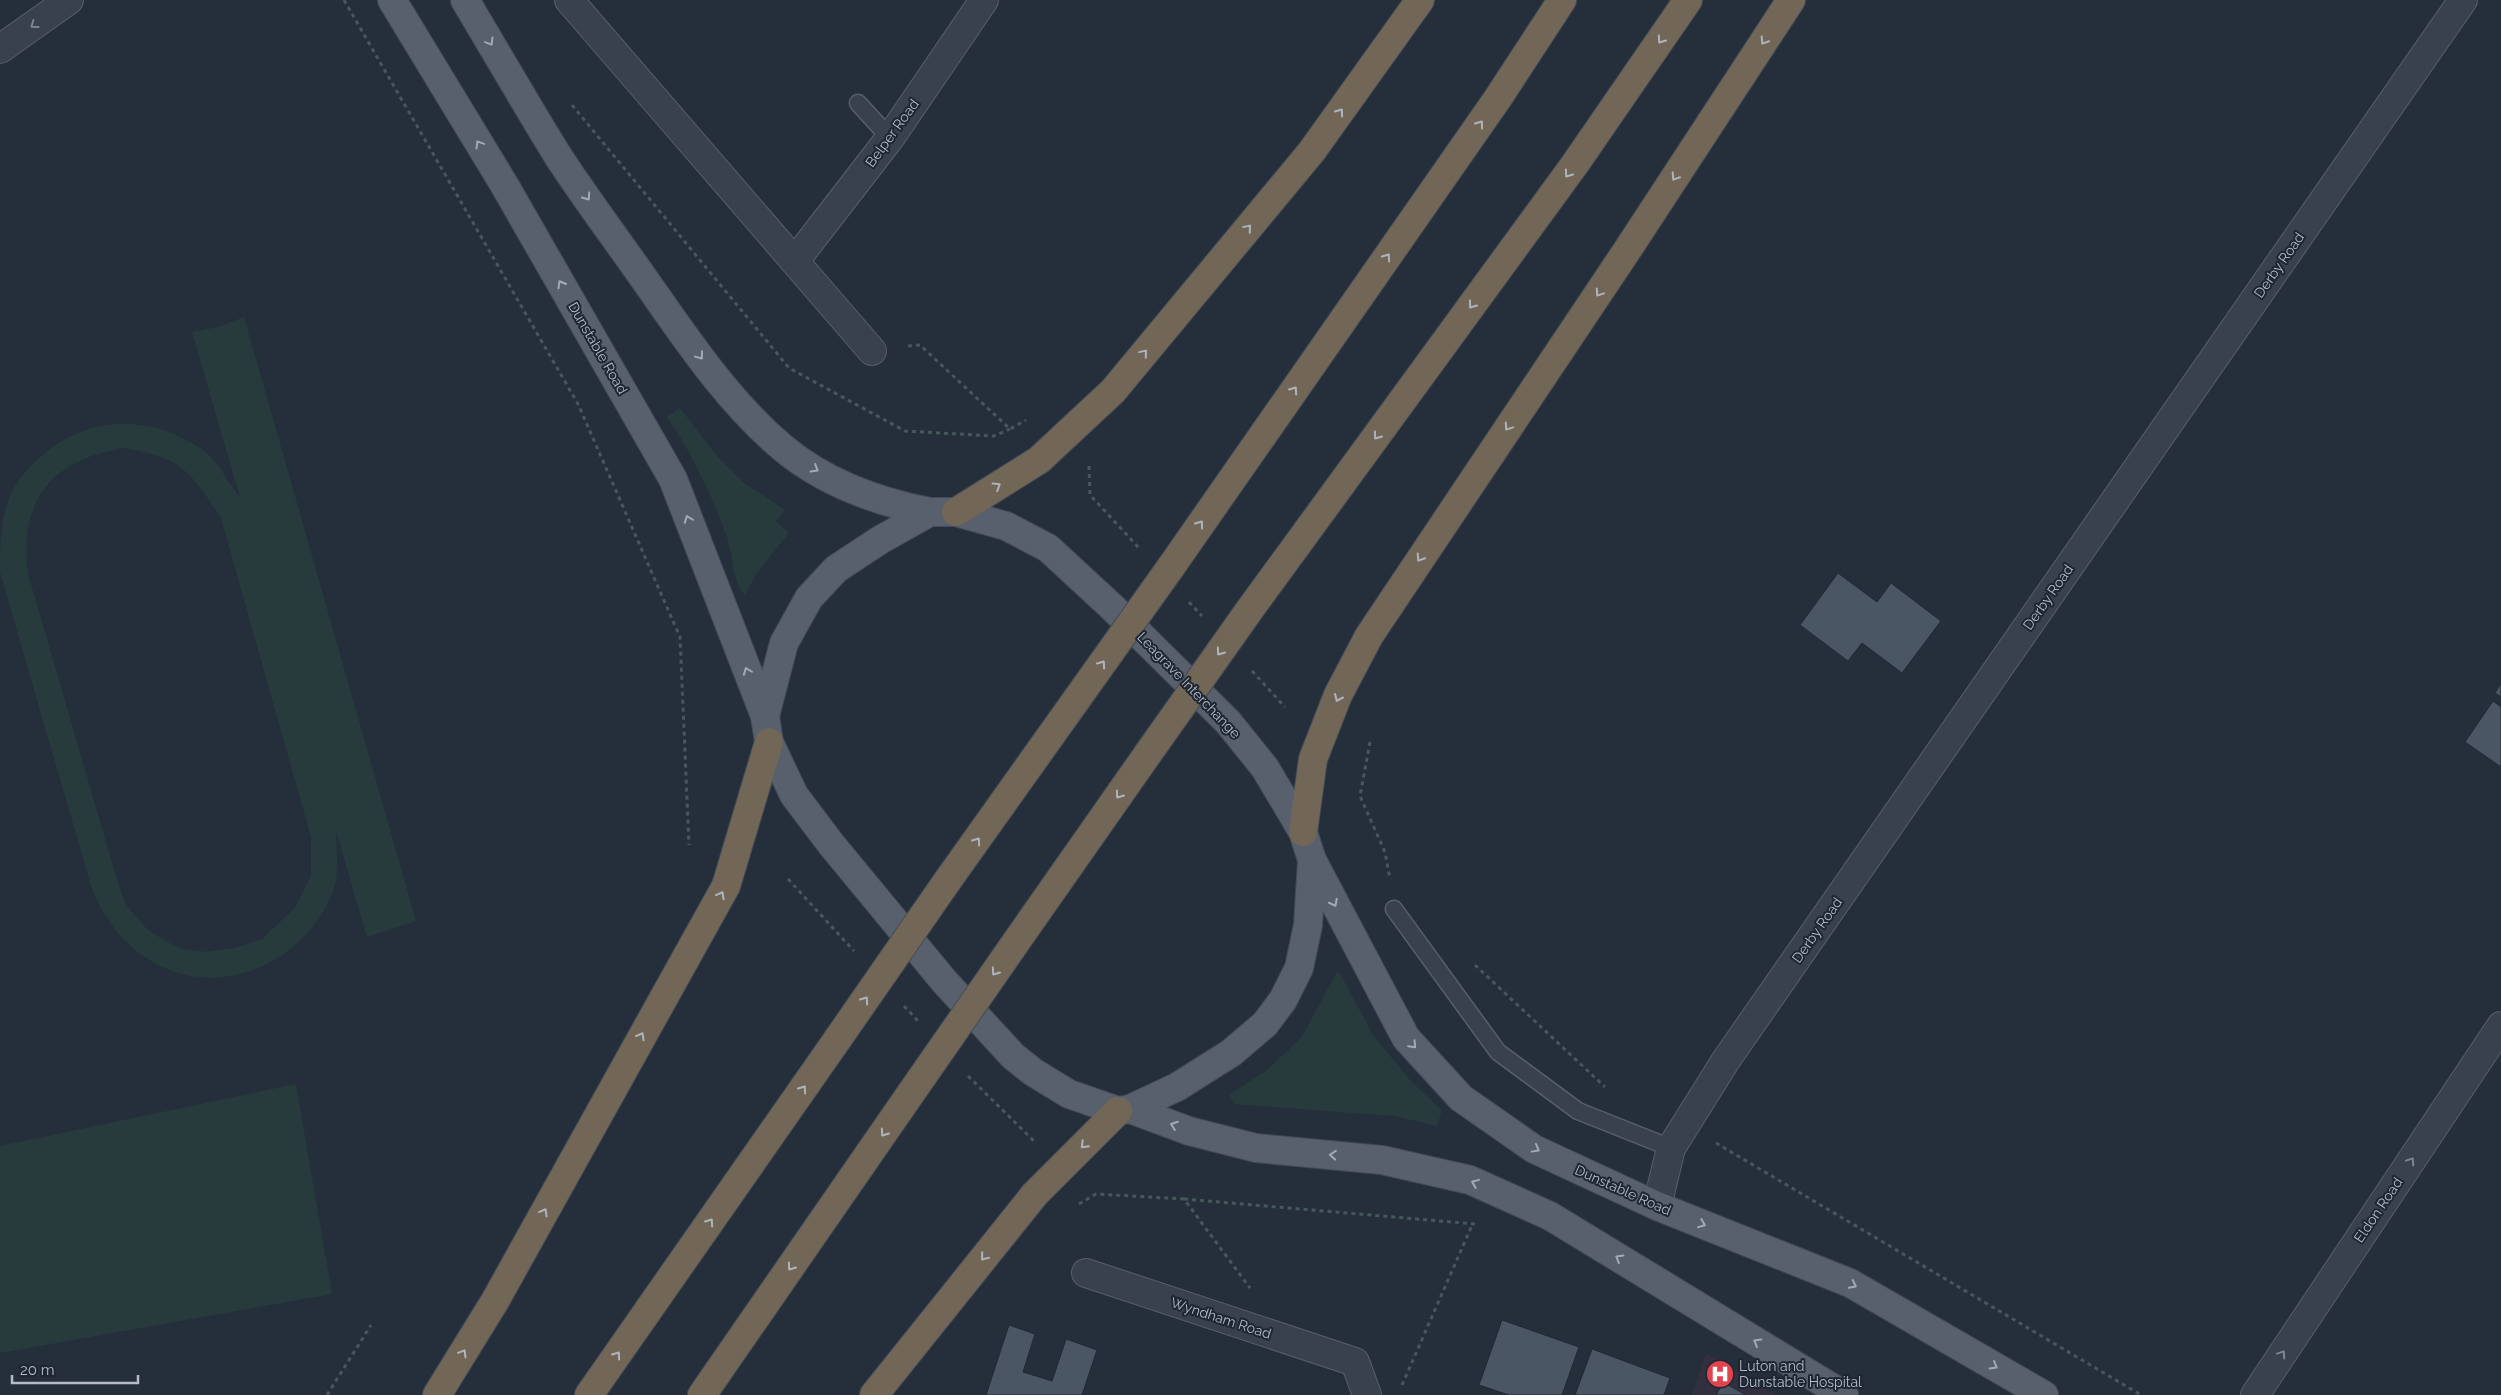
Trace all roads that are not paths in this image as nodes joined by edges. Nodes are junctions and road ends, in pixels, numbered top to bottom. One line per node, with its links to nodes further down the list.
1 (69, 0): 11 (street, one-way to 11)
2 (392, 0): 17 (main road, Dunstable Road, one-way to 2)
3 (465, 0): 16 (main road, one-way to 16)
4 (984, 0): 13 (street, Belper Road)
5 (1420, 0): 16 (highway, one-way to 5)
6 (1562, 0): 27 (highway, one-way to 6, bridge)
7 (1688, 0): 28 (highway, one-way to 28, bridge)
8 (1791, 0): 18 (highway, one-way to 18)
9 (2463, 0): 23 (street, Derby Road)
10 (573, 1): 14 (street)
11 (0, 49)
12 (858, 103): 13 (lane)
13 (890, 138): 14 (street, Belper Road)
14 (795, 261): 15 (street)
15 (872, 351)
16 (943, 512): 17 (main road); 18 (main road, Leagrave Interchange)
17 (767, 729): 22 (main road); 26 (highway, one-way to 17)
18 (1303, 832): 19 (main road, Leagrave Interchange)
19 (1312, 860): 22 (main road, Leagrave Interchange); 24 (main road, Dunstable Road, one-way to 24)
20 (1394, 909): 23 (lane)
21 (2501, 1026): 33 (street, Eldon Road, one-way to 21)
22 (1124, 1110): 29 (highway, one-way to 29); 31 (main road, one-way to 22)
23 (1671, 1148): 24 (street, Derby Road)
24 (1657, 1206): 32 (main road, Dunstable Road, one-way to 32)
25 (1086, 1273): 30 (street, Wyndham Road)
26 (438, 1395)
27 (589, 1395)
28 (702, 1395)
29 (874, 1395)
30 (1367, 1395)
31 (1844, 1395)
32 (2044, 1395)
33 (2255, 1395)

